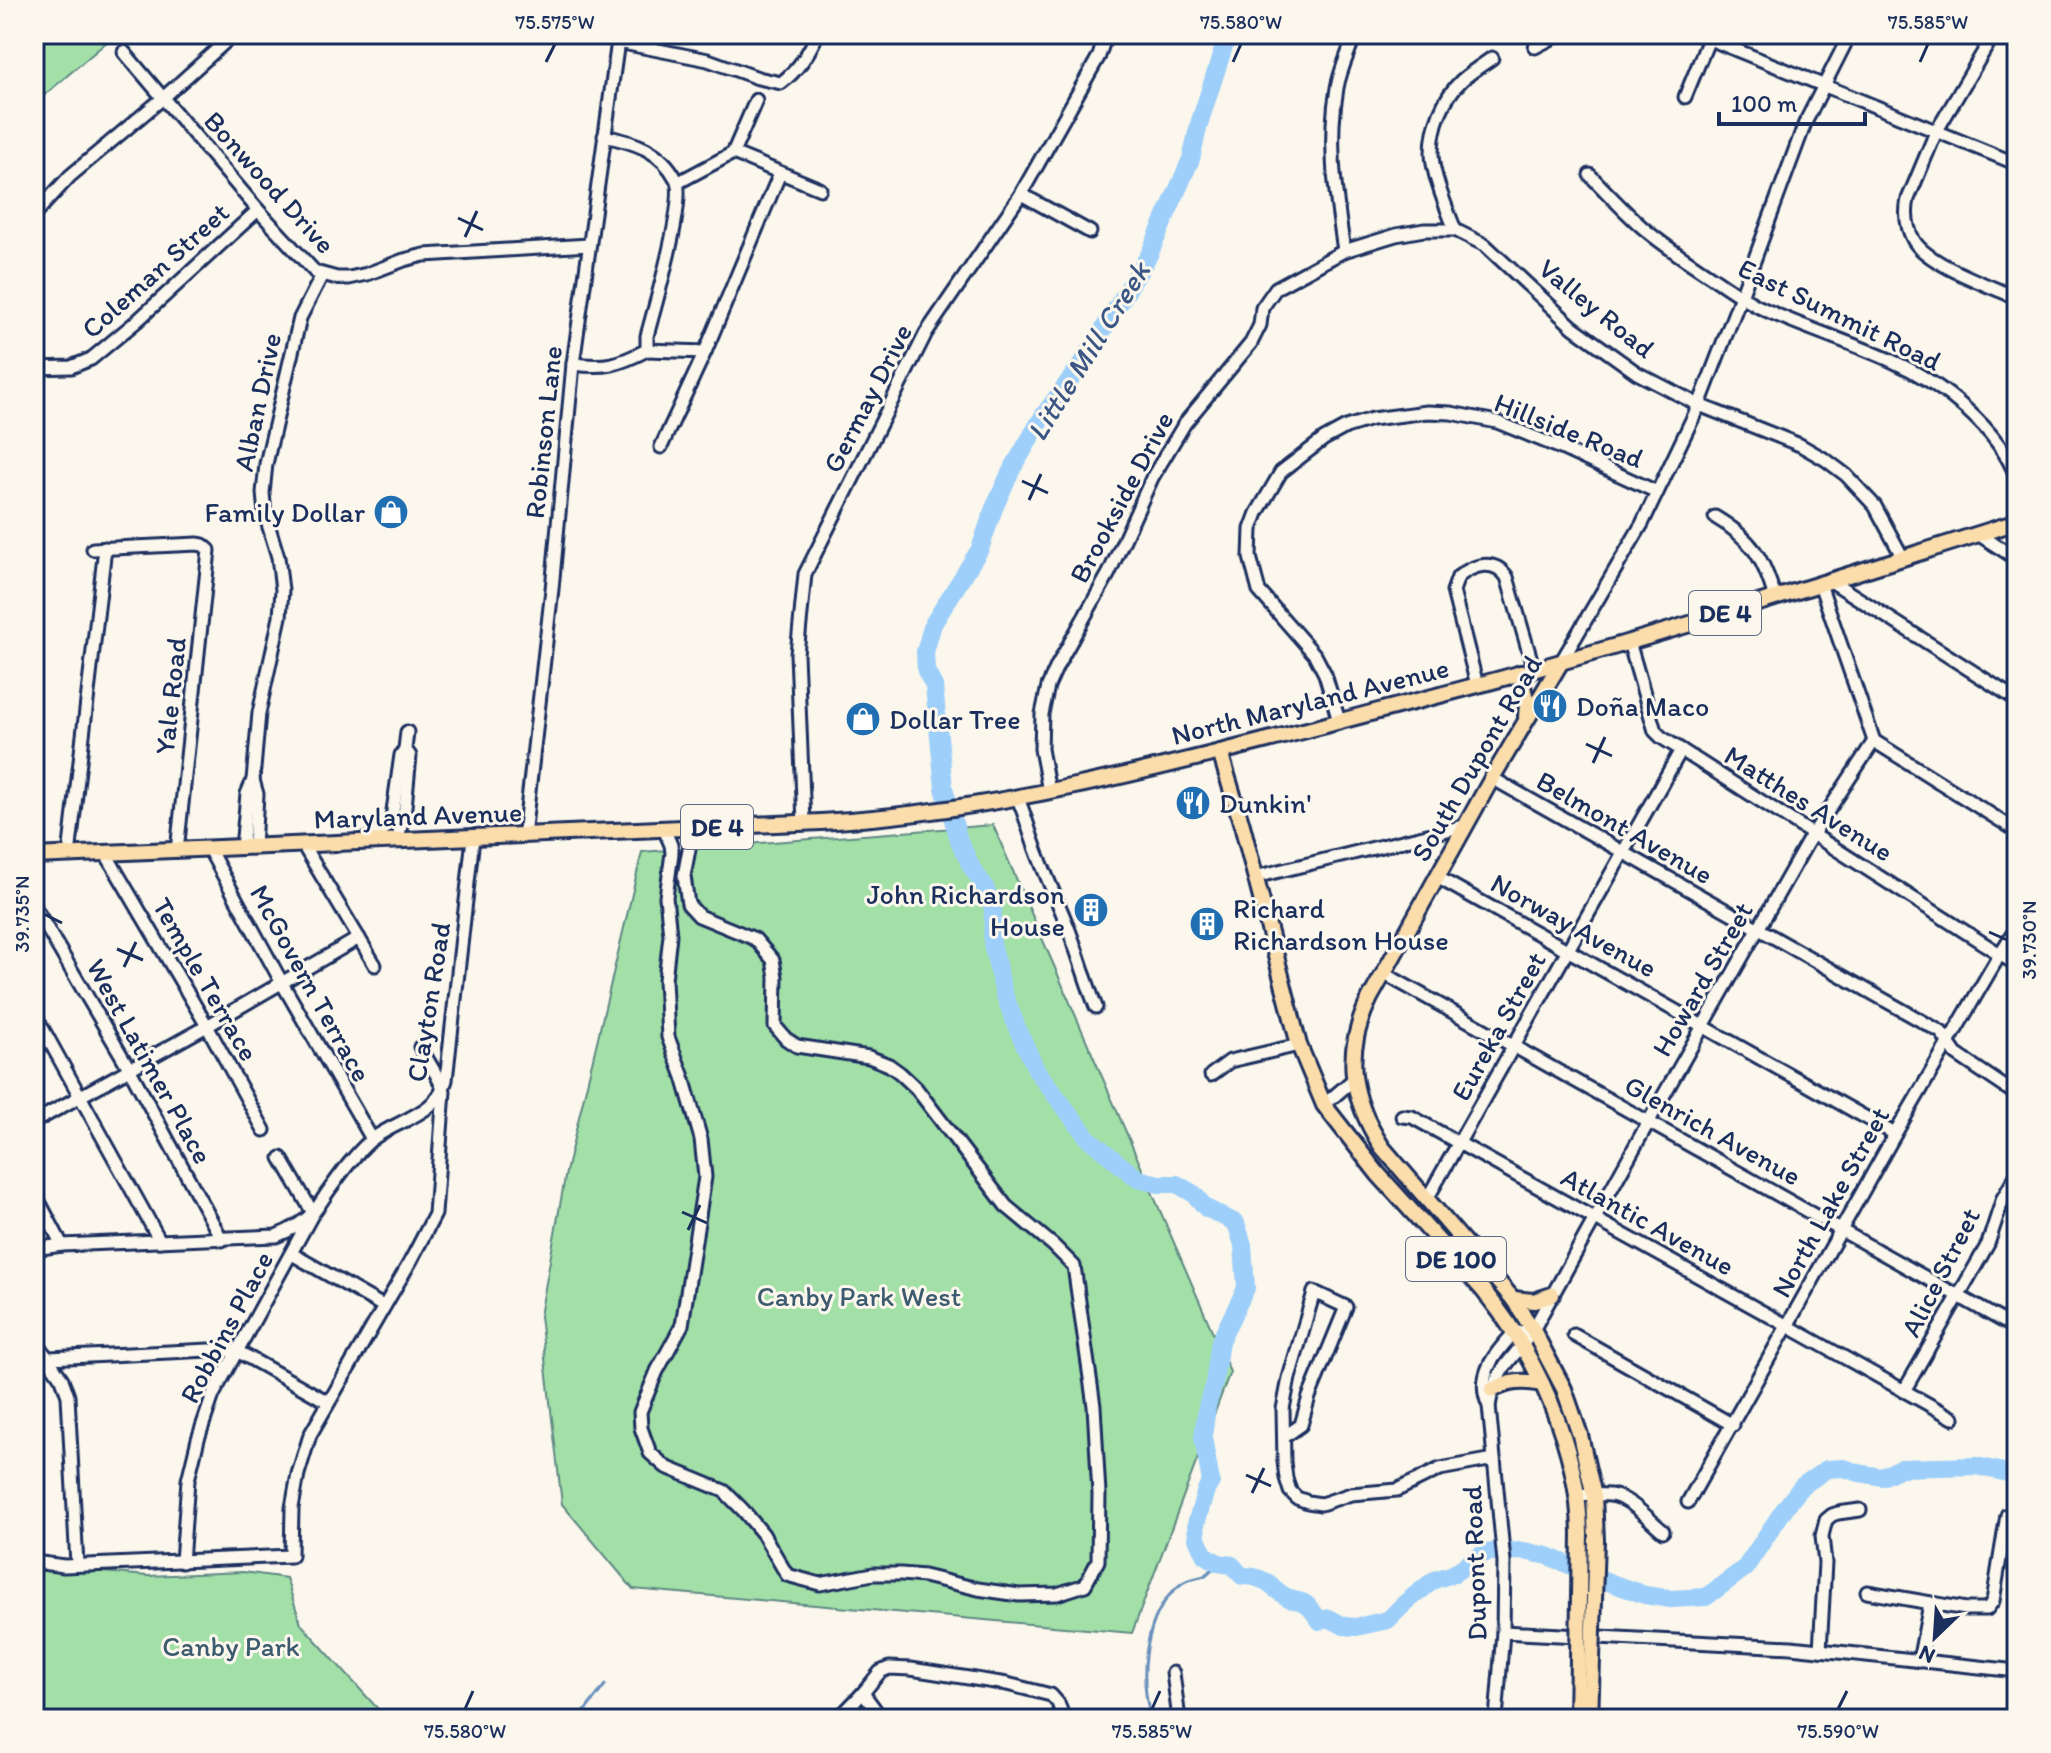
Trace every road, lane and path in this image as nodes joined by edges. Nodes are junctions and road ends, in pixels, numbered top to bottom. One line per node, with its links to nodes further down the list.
1 (234, 34): 16 (street)
2 (817, 34): 10 (street)
3 (1106, 34): 26 (street, Germay Drive)
4 (1355, 34): 32 (street)
5 (1697, 34): 9 (street)
6 (1850, 34): 14 (street, South Dupont Road)
7 (1994, 34): 18 (street)
8 (1555, 35): 11 (street)
9 (1710, 36): 14 (street); 15 (street)
10 (619, 38): 19 (street, Robinson Lane)
11 (1535, 47)
12 (124, 52): 16 (street, Bonwood Drive)
13 (1492, 58): 29 (street)
14 (1822, 85): 18 (street); 34 (street, South Dupont Road)
15 (1685, 97)
16 (163, 98): 27 (street, Bonwood Drive); 28 (street)
17 (756, 100): 20 (street)
18 (1936, 132): 21 (street); 35 (street)
19 (604, 136): 24 (street); 31 (street, Robinson Lane)
20 (733, 153): 22 (street); 24 (street)
21 (2017, 164)
22 (780, 173): 25 (street); 37 (street)
23 (1590, 175): 34 (street, East Summit Road)
24 (679, 182): 36 (street)
25 (820, 189)
26 (1021, 194): 30 (street); 66 (street, Germay Drive)
27 (258, 210): 33 (street, Bonwood Drive); 39 (street, Coleman Street)
28 (34, 215)
29 (1455, 230): 32 (street, Brookside Drive); 40 (street, Valley Road)
30 (1090, 232)
31 (589, 245): 33 (street, Bonwood Drive); 38 (street, Robinson Lane)
32 (1344, 251): 64 (street, Brookside Drive)
33 (322, 275): 77 (street, Alban Drive)
34 (1741, 296): 40 (street, South Dupont Road); 42 (street, East Summit Road)
35 (2017, 298)
36 (647, 350): 37 (street); 38 (street)
37 (705, 352): 41 (street)
38 (573, 364): 72 (street, Robinson Lane)
39 (34, 368)
40 (1699, 405): 43 (street, South Dupont Road); 47 (street, Valley Road)
41 (661, 447)
42 (2017, 479)
43 (1657, 492): 52 (street, South Dupont Road); 56 (street, Hillside Road)
44 (1715, 517): 50 (street)
45 (2017, 522): 46 (main road, DE 4)
46 (1978, 534): 47 (main road, DE 4); 48 (street)
47 (1903, 558): 49 (main road, DE 4)
48 (2017, 559)
49 (1826, 583): 50 (main road, North Maryland Avenue / DE 4); 55 (street); 59 (street)
50 (1775, 598): 51 (main road, North Maryland Avenue / DE 4)
51 (1629, 642): 52 (main road, North Maryland Avenue / DE 4); 61 (street, Matthes Avenue)
52 (1561, 662): 53 (main road, North Maryland Avenue / DE 4); 57 (main road, South Dupont Road / DE 100)
53 (1527, 672): 54 (main road, North Maryland Avenue / DE 4); 54 (street); 57 (main road)
54 (1477, 685): 56 (main road, North Maryland Avenue / DE 4)
55 (2017, 700)
56 (1339, 721): 62 (main road, North Maryland Avenue / DE 4)
57 (1526, 722): 63 (main road, South Dupont Road / DE 100)
58 (407, 732): 60 (street)
59 (1874, 741): 70 (street); 71 (street, Howard Street)
60 (405, 749): 74 (street); 75 (street)
61 (1681, 750): 71 (street, Matthes Avenue); 80 (street, Eureka Street)
62 (1220, 752): 64 (main road, North Maryland Avenue / DE 4); 84 (main road, DE 100)
63 (1492, 778): 67 (main road, South Dupont Road / DE 100); 80 (street, Belmont Avenue)
64 (1049, 791): 65 (main road, North Maryland Avenue / DE 4)
65 (1017, 797): 66 (main road, North Maryland Avenue / DE 4); 96 (street)
66 (804, 823): 68 (main road, Maryland Avenue / DE 4)
67 (1464, 826): 84 (street); 85 (main road, South Dupont Road / DE 100)
68 (693, 828): 69 (main road, Maryland Avenue / DE 4); 69 (street)
69 (664, 829): 72 (main road, Maryland Avenue / DE 4)
70 (2017, 831)
71 (1813, 834): 88 (street, Howard Street); 91 (street, Matthes Avenue)
72 (524, 836): 73 (main road, Maryland Avenue / DE 4)
73 (473, 838): 74 (main road, Maryland Avenue / DE 4); 107 (street, Clayton Road)
74 (397, 840): 75 (main road, Maryland Avenue / DE 4)
75 (350, 843): 76 (main road, Maryland Avenue / DE 4)
76 (303, 845): 77 (main road, Maryland Avenue / DE 4); 89 (street)
77 (248, 848): 78 (main road, Maryland Avenue / DE 4)
78 (209, 849): 79 (main road, Maryland Avenue / DE 4); 95 (street, McGovern Terrace)
79 (177, 851): 81 (main road, Maryland Avenue / DE 4); 82 (street, Yale Road)
80 (1622, 853): 88 (street, Belmont Avenue); 90 (street, Eureka Street)
81 (106, 854): 82 (main road, Maryland Avenue / DE 4); 98 (street, Temple Terrace)
82 (69, 855): 83 (main road, Maryland Avenue / DE 4)
83 (34, 856)
84 (1255, 877): 101 (main road, DE 100)
85 (1437, 877): 90 (street, Norway Avenue); 94 (main road, South Dupont Road / DE 100)
86 (34, 906): 104 (street, West Latimer Place)
87 (2017, 927): 91 (street, North Lake Street)
88 (1759, 929): 99 (street, Howard Street); 100 (street, Belmont Avenue)
89 (359, 938): 92 (street); 95 (street)
90 (1568, 949): 99 (street, Norway Avenue); 102 (street, Eureka Street)
91 (2000, 954): 93 (street, Matthes Avenue); 100 (street, North Lake Street)
92 (375, 965)
93 (2017, 965)
94 (1385, 974): 102 (street, Glenrich Avenue); 106 (main road, South Dupont Road / DE 100)
95 (282, 983): 98 (street); 116 (street, McGovern Terrace)
96 (1096, 1007)
97 (34, 1013): 109 (street)
98 (207, 1026): 104 (street); 114 (street, Temple Terrace)
99 (1703, 1026): 112 (street, Howard Street); 115 (street, Norway Avenue)
100 (1948, 1042): 108 (street, Belmont Avenue); 115 (street, North Lake Street)
101 (1299, 1045): 105 (street); 110 (main road, DE 100)
102 (1514, 1046): 112 (street, Glenrich Avenue); 117 (street, Eureka Street)
103 (420, 1047): 107 (street)
104 (130, 1070): 109 (street); 126 (street, West Latimer Place)
105 (1211, 1075)
106 (1354, 1079): 110 (street); 121 (main road, South Dupont Road / DE 100)
107 (444, 1091): 116 (street, Clayton Road); 135 (street)
108 (2017, 1095)
109 (80, 1097): 113 (street); 127 (street)
110 (1324, 1105): 124 (main road, DE 100)
111 (1402, 1116): 117 (street, Atlantic Avenue)
112 (1649, 1121): 123 (street, Howard Street); 125 (street, Glenrich Avenue)
113 (34, 1122)
114 (264, 1130)
115 (1895, 1134): 125 (street, North Lake Street)
116 (372, 1139): 122 (street, Clayton Road)
117 (1459, 1143): 121 (street, Eureka Street); 123 (street, Atlantic Avenue)
118 (281, 1158): 122 (street)
119 (2017, 1174): 133 (street, Alice Street)
120 (34, 1192): 128 (street)
121 (1427, 1199): 131 (main road, South Dupont Road / DE 100)
122 (313, 1213): 126 (street, Clayton Road); 130 (street, Robbins Place)
123 (1595, 1219): 132 (street, Howard Street); 136 (street, Atlantic Avenue)
124 (1421, 1220): 131 (main road); 139 (main road, DE 100)
125 (1843, 1230): 133 (street, Glenrich Avenue); 136 (street, North Lake Street)
126 (222, 1240): 127 (street, Clayton Road)
127 (160, 1241): 128 (street, Clayton Road)
128 (62, 1245): 129 (street, Clayton Road)
129 (34, 1249)
130 (292, 1254): 135 (street); 143 (street, Robbins Place)
131 (1476, 1257): 134 (main road, South Dupont Road / DE 100)
132 (1552, 1295): 134 (main road); 138 (street, Howard Street)
133 (1958, 1295): 137 (street, Glenrich Avenue); 148 (street, Alice Street)
134 (1513, 1299): 138 (main road, South Dupont Road / DE 100)
135 (383, 1306): 149 (street)
136 (1788, 1326): 148 (street, Atlantic Avenue); 152 (street, North Lake Street)
137 (2017, 1329)
138 (1533, 1330): 139 (street); 142 (street, Dupont Road); 156 (main road, South Dupont Road / DE 100)
139 (1514, 1333): 142 (main road, DE 100); 150 (street, Dupont Road)
140 (1574, 1335): 152 (street)
141 (34, 1339): 144 (street)
142 (1522, 1346): 146 (main road, DE 100); 147 (street, Dupont Road)
143 (237, 1351): 144 (street); 149 (street); 162 (street, Robbins Place)
144 (49, 1358): 145 (street); 163 (street)
145 (34, 1364)
146 (1542, 1384): 147 (main road); 155 (main road, DE 100)
147 (1492, 1390): 150 (street, Dupont Road)
148 (1904, 1391): 151 (street, Atlantic Avenue)
149 (328, 1402): 162 (street)
150 (1489, 1406): 154 (street, Dupont Road)
151 (1953, 1418)
152 (1733, 1425): 157 (street, North Lake Street)
153 (1284, 1437): 153 (street); 154 (street)
154 (1494, 1459): 166 (street, Dupont Road)
155 (1577, 1494): 156 (street); 177 (main road, DE 100, bridge)
156 (1594, 1496): 160 (street); 178 (main road, South Dupont Road / DE 100, bridge)
157 (1688, 1502)
158 (1860, 1510): 167 (street)
159 (2007, 1515): 165 (street)
160 (1663, 1531)
161 (34, 1562): 163 (street)
162 (182, 1562): 163 (street)
163 (77, 1565)
164 (1867, 1592): 165 (street)
165 (1930, 1604): 168 (street)
166 (1503, 1632): 167 (street); 176 (street, Dupont Road)
167 (1820, 1650): 168 (street)
168 (1919, 1661): 169 (street)
169 (2017, 1671)
170 (1173, 1673): 175 (street)
171 (863, 1693): 172 (street); 173 (street); 174 (street)
172 (838, 1719)
173 (882, 1719)
174 (1064, 1719)
175 (1179, 1719)
176 (1496, 1719)
177 (1577, 1719)
178 (1590, 1719)

